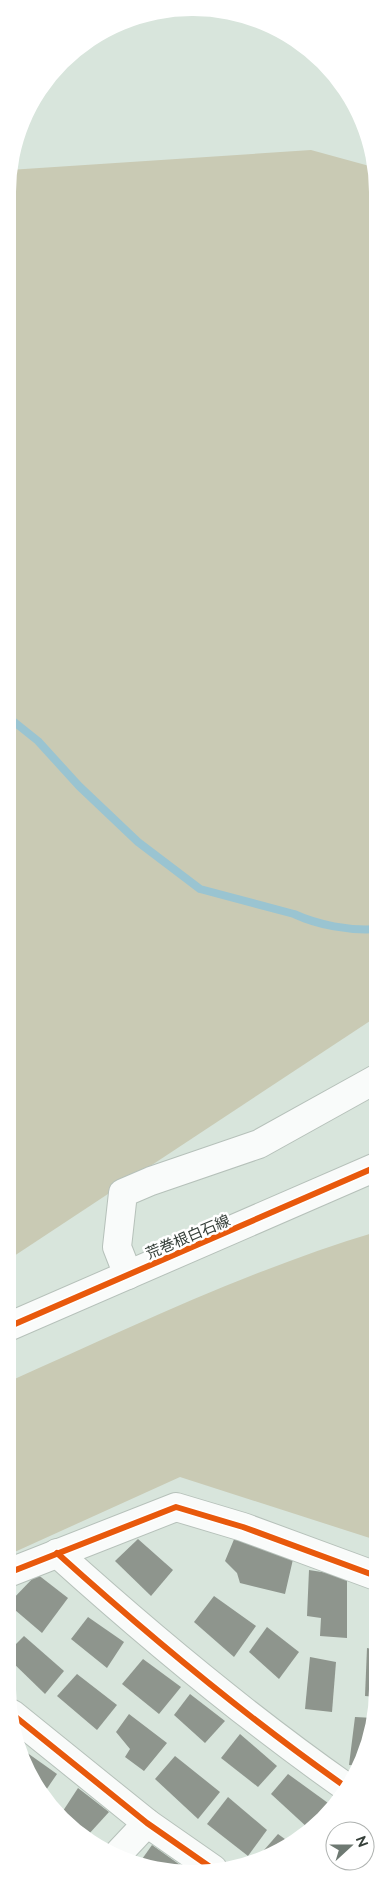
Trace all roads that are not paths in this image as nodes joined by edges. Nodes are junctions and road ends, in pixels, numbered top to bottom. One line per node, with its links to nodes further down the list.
1 (369, 1084): 3 (street)
2 (369, 1170): 3 (street, 荒巻根白石線)
3 (128, 1275): 4 (street, 荒巻根白石線)
4 (17, 1323)
5 (57, 1553): 6 (street); 7 (street); 9 (street)
6 (17, 1569)
7 (369, 1573)
8 (19, 1720): 10 (street)
9 (341, 1783)
10 (147, 1822): 11 (street); 12 (street)
11 (122, 1850)
12 (206, 1864)

